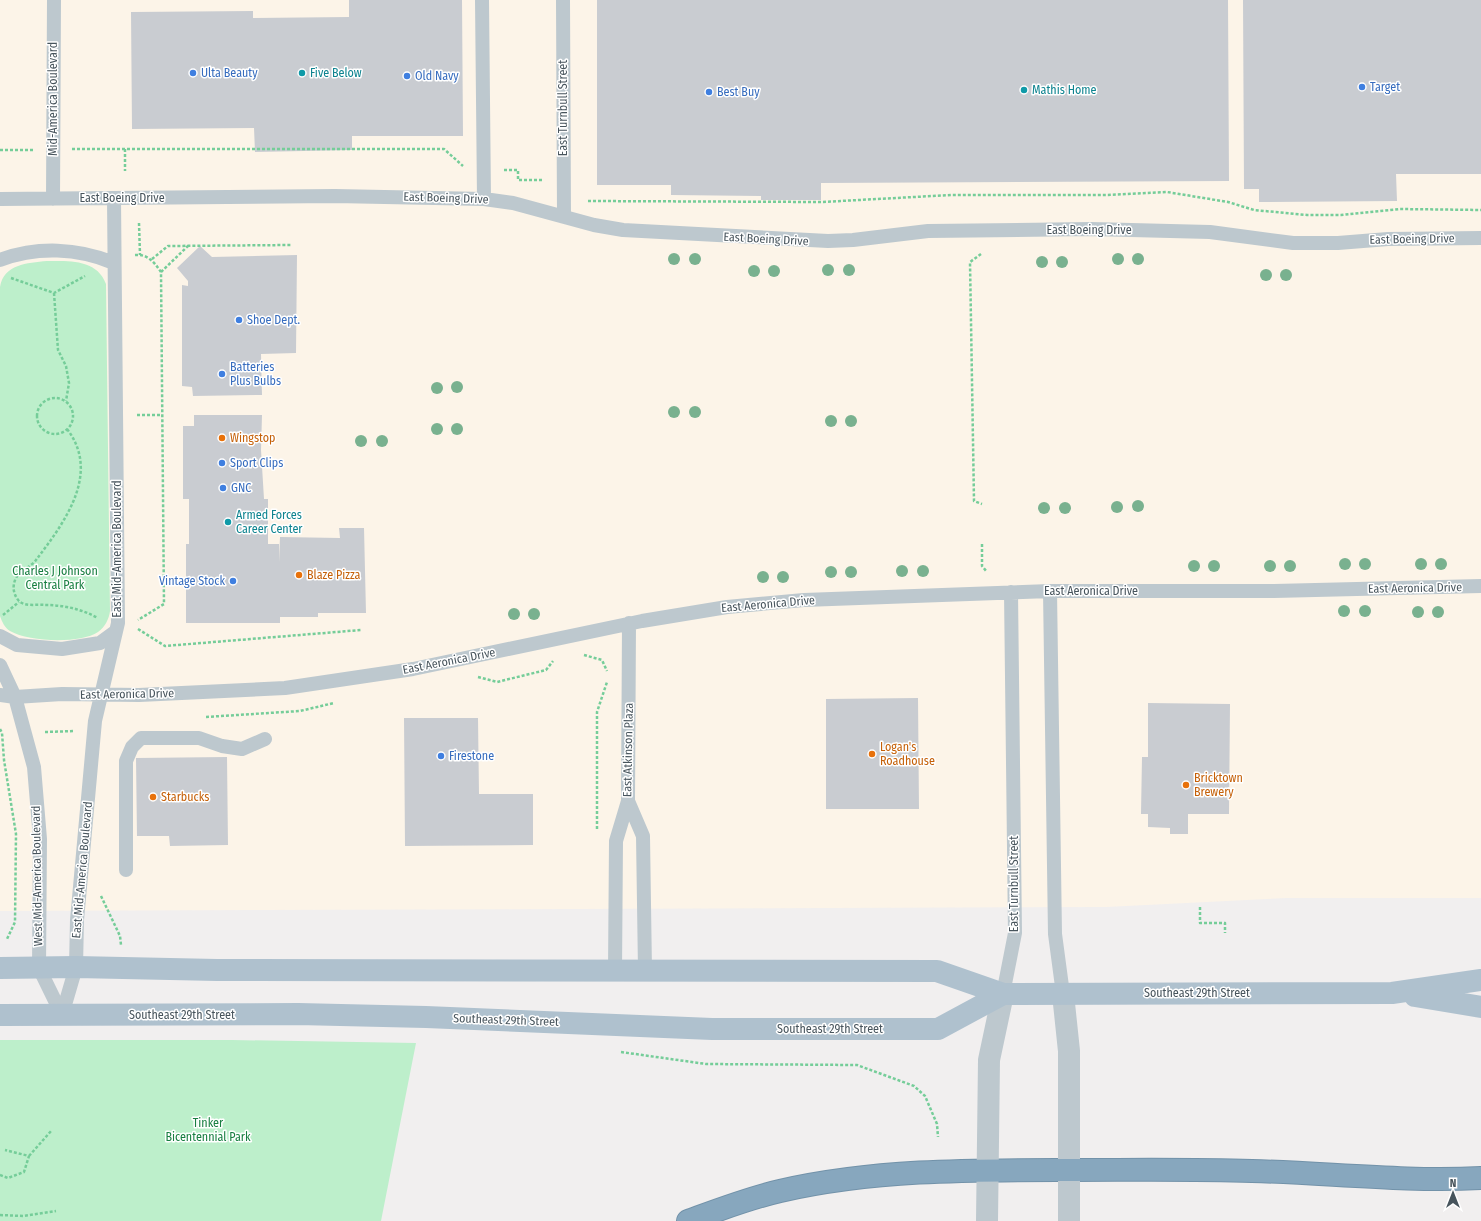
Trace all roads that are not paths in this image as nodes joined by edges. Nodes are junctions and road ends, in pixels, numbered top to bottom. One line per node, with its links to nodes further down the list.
1 (54, 0): 7 (lane, Mid-America Boulevard)
2 (482, 0): 5 (lane)
3 (563, 0): 8 (lane, East Turnbull Street)
4 (114, 198): 5 (lane, East Boeing Drive); 7 (lane, East Boeing Drive); 11 (lane, East Mid-America Boulevard)
5 (484, 198): 8 (lane, East Boeing Drive)
6 (0, 199): 7 (lane, East Boeing Drive)
7 (53, 199)
8 (564, 216): 9 (lane, East Boeing Drive)
9 (1481, 238)
10 (0, 260): 11 (lane)
11 (114, 263): 16 (lane, East Mid-America Boulevard)
12 (1481, 586): 13 (lane, East Aeronica Drive)
13 (1050, 590): 14 (lane, East Aeronica Drive); 33 (lane)
14 (1011, 592): 15 (lane, East Aeronica Drive); 32 (lane, East Turnbull Street)
15 (629, 623): 20 (lane, East Aeronica Drive); 23 (lane, East Atkinson Plaza)
16 (115, 632): 17 (lane); 20 (lane, East Mid-America Boulevard)
17 (0, 636)
18 (0, 666): 21 (lane, West Mid-America Boulevard)
19 (0, 695): 21 (lane, East Aeronica Drive)
20 (102, 695): 21 (lane, East Aeronica Drive); 25 (lane, East Mid-America Boulevard)
21 (15, 697): 27 (lane, West Mid-America Boulevard)
22 (265, 739): 24 (lane)
23 (628, 801): 28 (lane, East Atkinson Plaza); 29 (lane)
24 (126, 870)
25 (76, 967): 27 (main road, Southeast 29th Street); 28 (main road, Southeast 29th Street); 36 (lane, East Mid-America Boulevard)
26 (0, 968): 27 (main road, Southeast 29th Street)
27 (38, 968): 36 (lane, West Mid-America Boulevard)
28 (615, 971): 29 (main road, Southeast 29th Street)
29 (645, 971): 32 (main road, Southeast 29th Street)
30 (1481, 980): 31 (main road, Southeast 29th Street)
31 (1392, 993): 33 (main road, Southeast 29th Street); 34 (main road, Southeast 29th Street)
32 (1003, 994): 33 (main road, Southeast 29th Street); 36 (main road, Southeast 29th Street); 37 (street, East Turnbull Street)
33 (1062, 994): 38 (street)
34 (1481, 1007)
35 (0, 1015): 36 (main road, Southeast 29th Street)
36 (62, 1015)
37 (987, 1169): 38 (highway); 40 (highway); 41 (street, East Turnbull Street)
38 (1070, 1170): 39 (highway); 42 (street)
39 (1481, 1178)
40 (688, 1221)
41 (987, 1221)
42 (1069, 1221)

